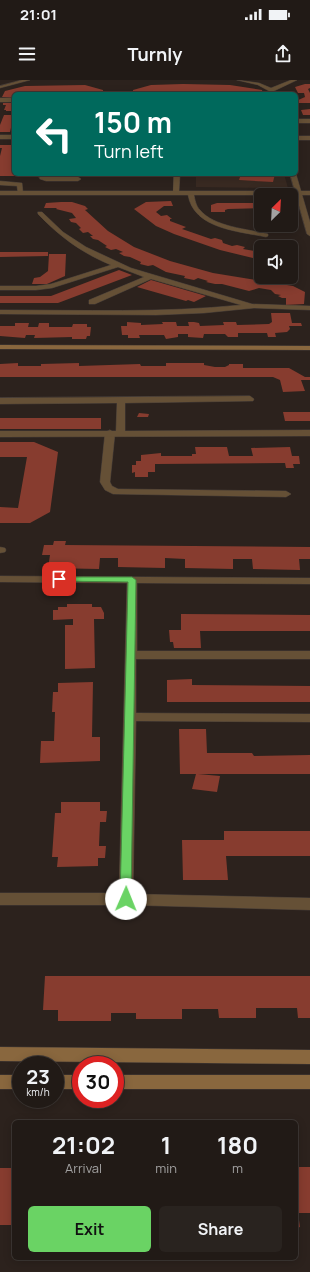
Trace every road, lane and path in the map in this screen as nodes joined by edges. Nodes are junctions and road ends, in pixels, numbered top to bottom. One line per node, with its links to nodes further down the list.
1 (28, 80): 4 (street)
2 (238, 80): 5 (street)
3 (295, 80): 5 (street)
4 (0, 87)
5 (272, 92)
6 (0, 100): 7 (street)
7 (12, 100)
8 (298, 121): 9 (street)
9 (310, 121)
10 (0, 137): 11 (street)
11 (12, 137)
12 (298, 138): 13 (street)
13 (310, 138)
14 (42, 176): 17 (street)
15 (177, 176): 21 (street)
16 (294, 176): 23 (street)
17 (78, 179)
18 (0, 183): 20 (street)
19 (0, 193): 20 (street)
20 (20, 193): 21 (street)
21 (176, 193): 22 (street)
22 (191, 193): 23 (street); 27 (street)
23 (299, 194): 24 (street); 26 (street)
24 (310, 194)
25 (40, 213): 28 (street)
26 (310, 234)
27 (266, 235)
28 (118, 265): 29 (street); 30 (street)
29 (151, 276): 31 (street); 32 (street)
30 (0, 288)
31 (92, 302)
32 (254, 306): 33 (street); 34 (street)
33 (310, 308)
34 (3, 312)
35 (0, 347): 36 (main road)
36 (310, 348)
37 (0, 354): 38 (main road)
38 (310, 354)
39 (250, 399): 40 (street)
40 (121, 400): 41 (street); 42 (street)
41 (0, 401)
42 (115, 433): 43 (street); 44 (street); 45 (street)
43 (310, 433)
44 (0, 434)
45 (286, 494)
46 (0, 579): 47 (street)
47 (132, 580): 48 (street); 49 (street)
48 (310, 581)
49 (130, 655): 50 (street); 51 (street)
50 (310, 655)
51 (129, 717): 52 (street); 54 (street)
52 (310, 718)
53 (0, 899): 54 (street)
54 (126, 899): 55 (street)
55 (310, 904)
56 (0, 1054): 57 (main road)
57 (310, 1057)
58 (0, 1082): 59 (main road)
59 (12, 1082)
60 (124, 1082): 61 (main road)
61 (310, 1082)

